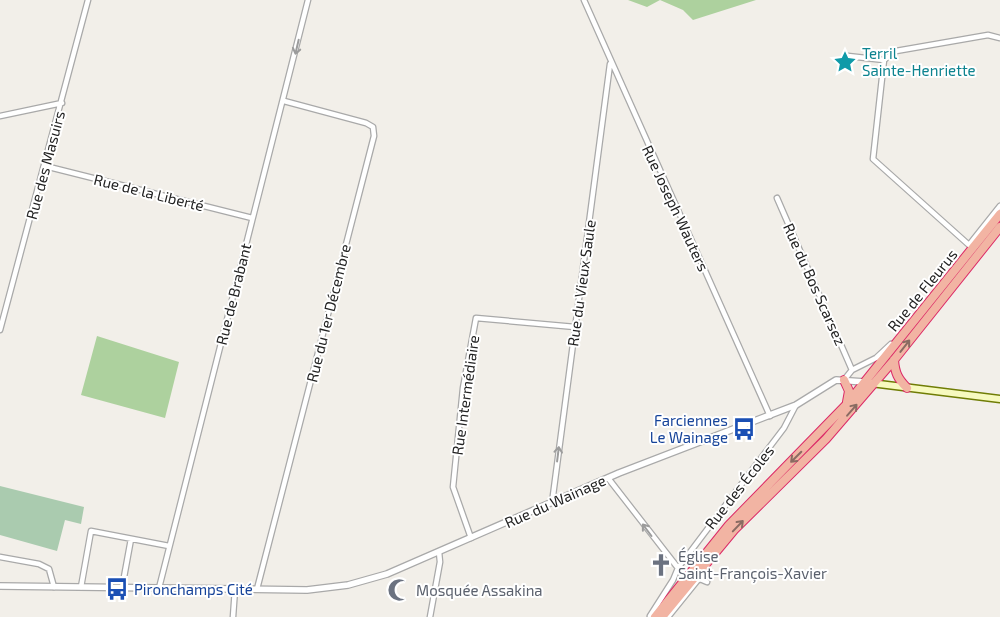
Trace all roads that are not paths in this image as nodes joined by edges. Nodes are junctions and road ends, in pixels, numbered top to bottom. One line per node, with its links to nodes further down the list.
1 (88, 0): 9 (street, Rue des Masuirs)
2 (308, 0): 8 (street, Rue de Brabant, one-way to 8)
3 (584, 0): 7 (street, Rue Joseph Wauters)
4 (1000, 38): 6 (street)
5 (848, 56): 6 (street)
6 (884, 60): 17 (street)
7 (610, 62): 19 (street, Rue du Vieux Saule); 31 (street, Rue Joseph Wauters)
8 (284, 101): 15 (street, Rue de Brabant); 47 (street, Rue du 1er Décembre)
9 (62, 103): 10 (street); 11 (street, Rue des Masuirs)
10 (0, 116)
11 (45, 166): 15 (street, Rue de la Liberté); 20 (street, Rue des Masuirs)
12 (777, 198): 23 (street, Rue du Bos Scarsez)
13 (1000, 206): 17 (street)
14 (1000, 214): 18 (highway, Rue de Fleurus)
15 (252, 218): 36 (street, Rue de Brabant)
16 (1000, 227): 22 (highway, Rue de Fleurus, one-way to 16)
17 (970, 245): 18 (highway)
18 (953, 273): 25 (highway, Rue de Fleurus)
19 (575, 327): 33 (street, Rue du Vieux Saule, one-way to 19); 34 (street, Rue Intermédiaire)
20 (0, 330)
21 (891, 344): 23 (street, Rue de Fleurus)
22 (894, 360): 26 (highway, Rue de Fleurus); 27 (highway)
23 (852, 370): 24 (street, Rue de Fleurus)
24 (844, 380): 25 (street, Rue du Wainage); 29 (highway); 30 (street, Rue du Wainage)
25 (865, 382): 26 (main road); 29 (highway, Rue de Fleurus)
26 (874, 384): 27 (main road); 51 (highway, Rue de Fleurus, one-way to 26)
27 (907, 388): 28 (main road)
28 (1000, 399)
29 (847, 404): 50 (highway, Rue de Fleurus, one-way to 50)
30 (796, 405): 31 (street, Rue du Wainage); 39 (street, Rue des Écoles)
31 (770, 416): 32 (street, Rue du Wainage)
32 (608, 478): 33 (street, Rue du Wainage); 39 (street, one-way to 32)
33 (552, 503): 34 (street, Rue du Wainage)
34 (471, 538): 37 (street, Rue du Wainage)
35 (131, 539): 36 (street); 43 (street); 44 (street)
36 (169, 546): 45 (street, Rue de Brabant)
37 (439, 552): 47 (street, Rue du Wainage); 49 (street)
38 (0, 557): 42 (street)
39 (678, 568): 50 (street, Rue des Écoles)
40 (707, 582): 52 (street)
41 (0, 586): 42 (street, Rue du Wainage)
42 (54, 587): 43 (street, Rue du Wainage)
43 (81, 587): 44 (street, Rue du Wainage)
44 (122, 588): 45 (street, Rue du Wainage)
45 (159, 588): 46 (street, Rue du Wainage)
46 (235, 589): 47 (street, Rue du Wainage); 48 (street)
47 (257, 589)
48 (233, 617)
49 (430, 617)
50 (653, 617)
51 (662, 617)
52 (668, 617)

